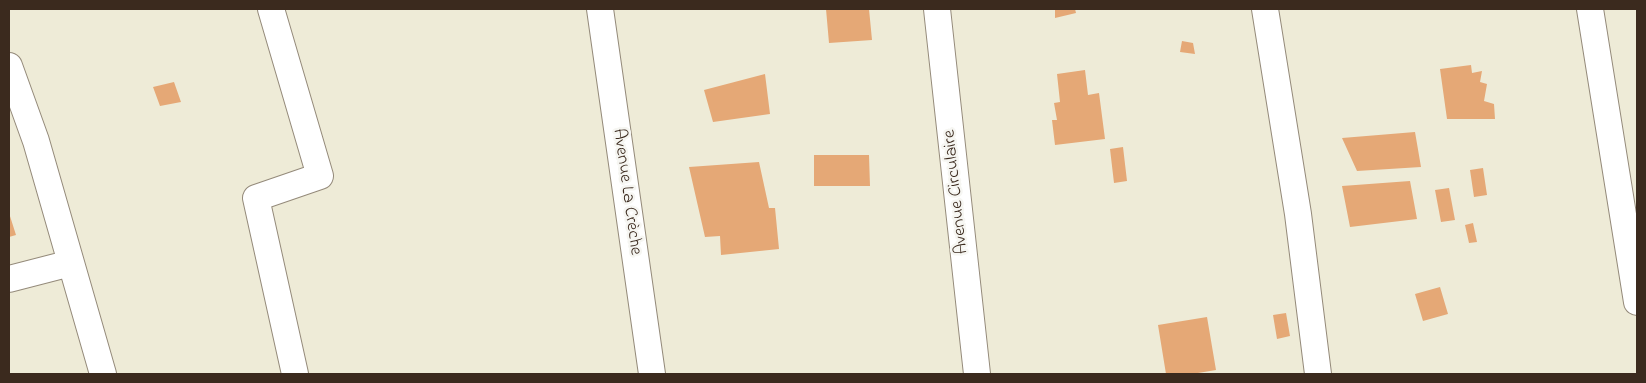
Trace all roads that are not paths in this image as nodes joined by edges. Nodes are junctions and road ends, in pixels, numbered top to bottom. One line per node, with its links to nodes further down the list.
1 (271, 9): 11 (street)
2 (600, 9): 12 (street, Avenue La Crèche)
3 (937, 9): 13 (street, Avenue Circulaire)
4 (1264, 9): 14 (street)
5 (1590, 9): 9 (street)
6 (9, 66): 7 (street)
7 (71, 263): 8 (street); 10 (street)
8 (9, 279)
9 (1637, 302)
10 (103, 374)
11 (295, 374)
12 (652, 374)
13 (977, 374)
14 (1318, 374)

